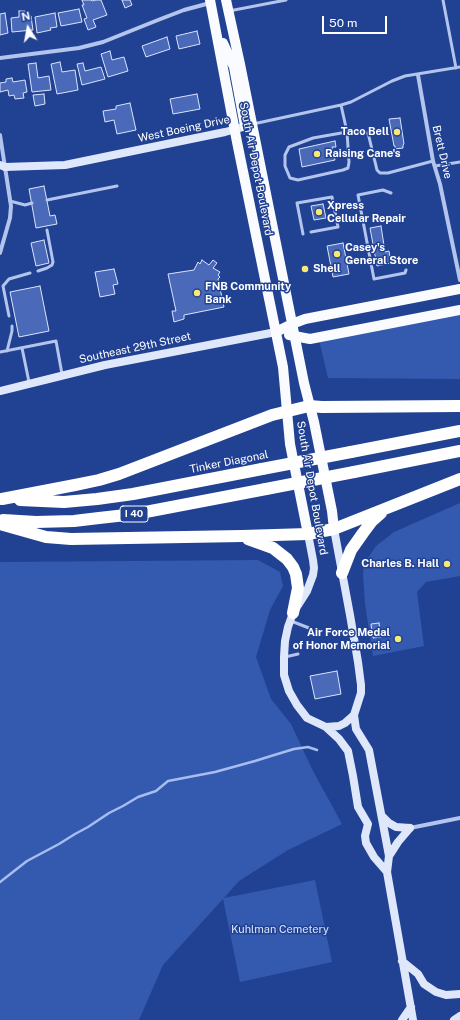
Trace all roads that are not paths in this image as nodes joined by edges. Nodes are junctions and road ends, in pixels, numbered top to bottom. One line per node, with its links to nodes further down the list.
1 (226, 0): 5 (main road, South Air Depot Boulevard)
2 (286, 0): 5 (lane)
3 (443, 0): 8 (lane)
4 (210, 2): 6 (main road, South Air Depot Boulevard); 7 (street)
5 (229, 11): 11 (main road, South Air Depot Boulevard)
6 (216, 29): 11 (main road); 12 (main road, South Air Depot Boulevard)
7 (0, 58)
8 (458, 68): 9 (lane, West Boeing Drive)
9 (418, 74): 10 (lane, West Boeing Drive); 15 (street, Brett Drive)
10 (341, 105): 11 (lane, West Boeing Drive); 13 (lane)
11 (249, 126): 12 (main road, West Boeing Drive); 35 (main road, South Air Depot Boulevard)
12 (235, 129): 17 (main road, West Boeing Drive); 37 (main road, South Air Depot Boulevard)
13 (347, 132): 13 (lane); 15 (lane)
14 (0, 135): 17 (street)
15 (433, 161): 18 (street, Brett Drive)
16 (460, 162): 18 (lane)
17 (3, 166): 22 (street)
18 (435, 166): 31 (street, Brett Drive)
19 (116, 186): 21 (lane)
20 (391, 193): 29 (lane)
21 (47, 200)
22 (10, 201): 23 (lane); 27 (street)
23 (32, 203)
24 (47, 230): 28 (lane)
25 (311, 232): 26 (lane)
26 (303, 234)
27 (0, 252)
28 (38, 270)
29 (406, 270)
30 (30, 273): 34 (lane)
31 (460, 280)
32 (460, 289): 35 (main road, Southeast 29th Street)
33 (460, 310): 38 (main road, Southeast 29th Street)
34 (9, 316)
35 (292, 324): 37 (main road, Southeast 29th Street); 38 (main road, South Air Depot Boulevard)
36 (12, 326): 40 (lane)
37 (276, 332): 38 (main road, Southeast 29th Street); 42 (main road, Southeast 29th Street); 47 (main road, South Air Depot Boulevard)
38 (294, 336): 45 (main road, South Air Depot Boulevard)
39 (22, 348): 40 (lane); 42 (lane); 43 (lane)
40 (7, 351): 41 (lane)
41 (0, 352)
42 (62, 376): 43 (main road, Southeast 29th Street)
43 (30, 384): 44 (main road, Southeast 29th Street)
44 (0, 390)
45 (309, 406): 46 (highway); 47 (highway); 55 (main road, South Air Depot Boulevard)
46 (460, 406)
47 (287, 411): 51 (highway); 56 (main road, South Air Depot Boulevard)
48 (460, 431): 51 (highway, Tinker Diagonal / I 40, bridge)
49 (460, 451): 53 (highway, I 40, bridge)
50 (460, 479): 52 (highway)
51 (1, 499)
52 (388, 508): 55 (highway); 58 (highway)
53 (0, 520)
54 (0, 524): 57 (highway)
55 (334, 528): 56 (highway); 58 (main road, South Air Depot Boulevard)
56 (308, 534): 57 (highway); 59 (main road, South Air Depot Boulevard)
57 (242, 536): 59 (highway)
58 (342, 574): 63 (main road, South Air Depot Boulevard)
59 (292, 617): 60 (lane); 62 (main road, South Air Depot Boulevard)
60 (308, 628)
61 (298, 654): 62 (lane)
62 (284, 657): 64 (main road, South Air Depot Boulevard)
63 (354, 715): 64 (main road); 65 (main road, South Air Depot Boulevard)
64 (326, 727): 69 (main road, South Air Depot Boulevard)
65 (382, 816): 67 (main road); 68 (main road, South Air Depot Boulevard)
66 (460, 818): 67 (street)
67 (410, 828): 68 (main road)
68 (389, 856): 69 (main road, South Air Depot Boulevard)
69 (387, 872): 70 (main road, South Air Depot Boulevard)
70 (402, 961): 71 (main road); 72 (main road, South Air Depot Boulevard)
71 (460, 994)
72 (411, 1007): 74 (main road); 75 (main road, South Air Depot Boulevard)
73 (460, 1016): 76 (main road)
74 (402, 1020)
75 (413, 1020)
76 (454, 1020)

